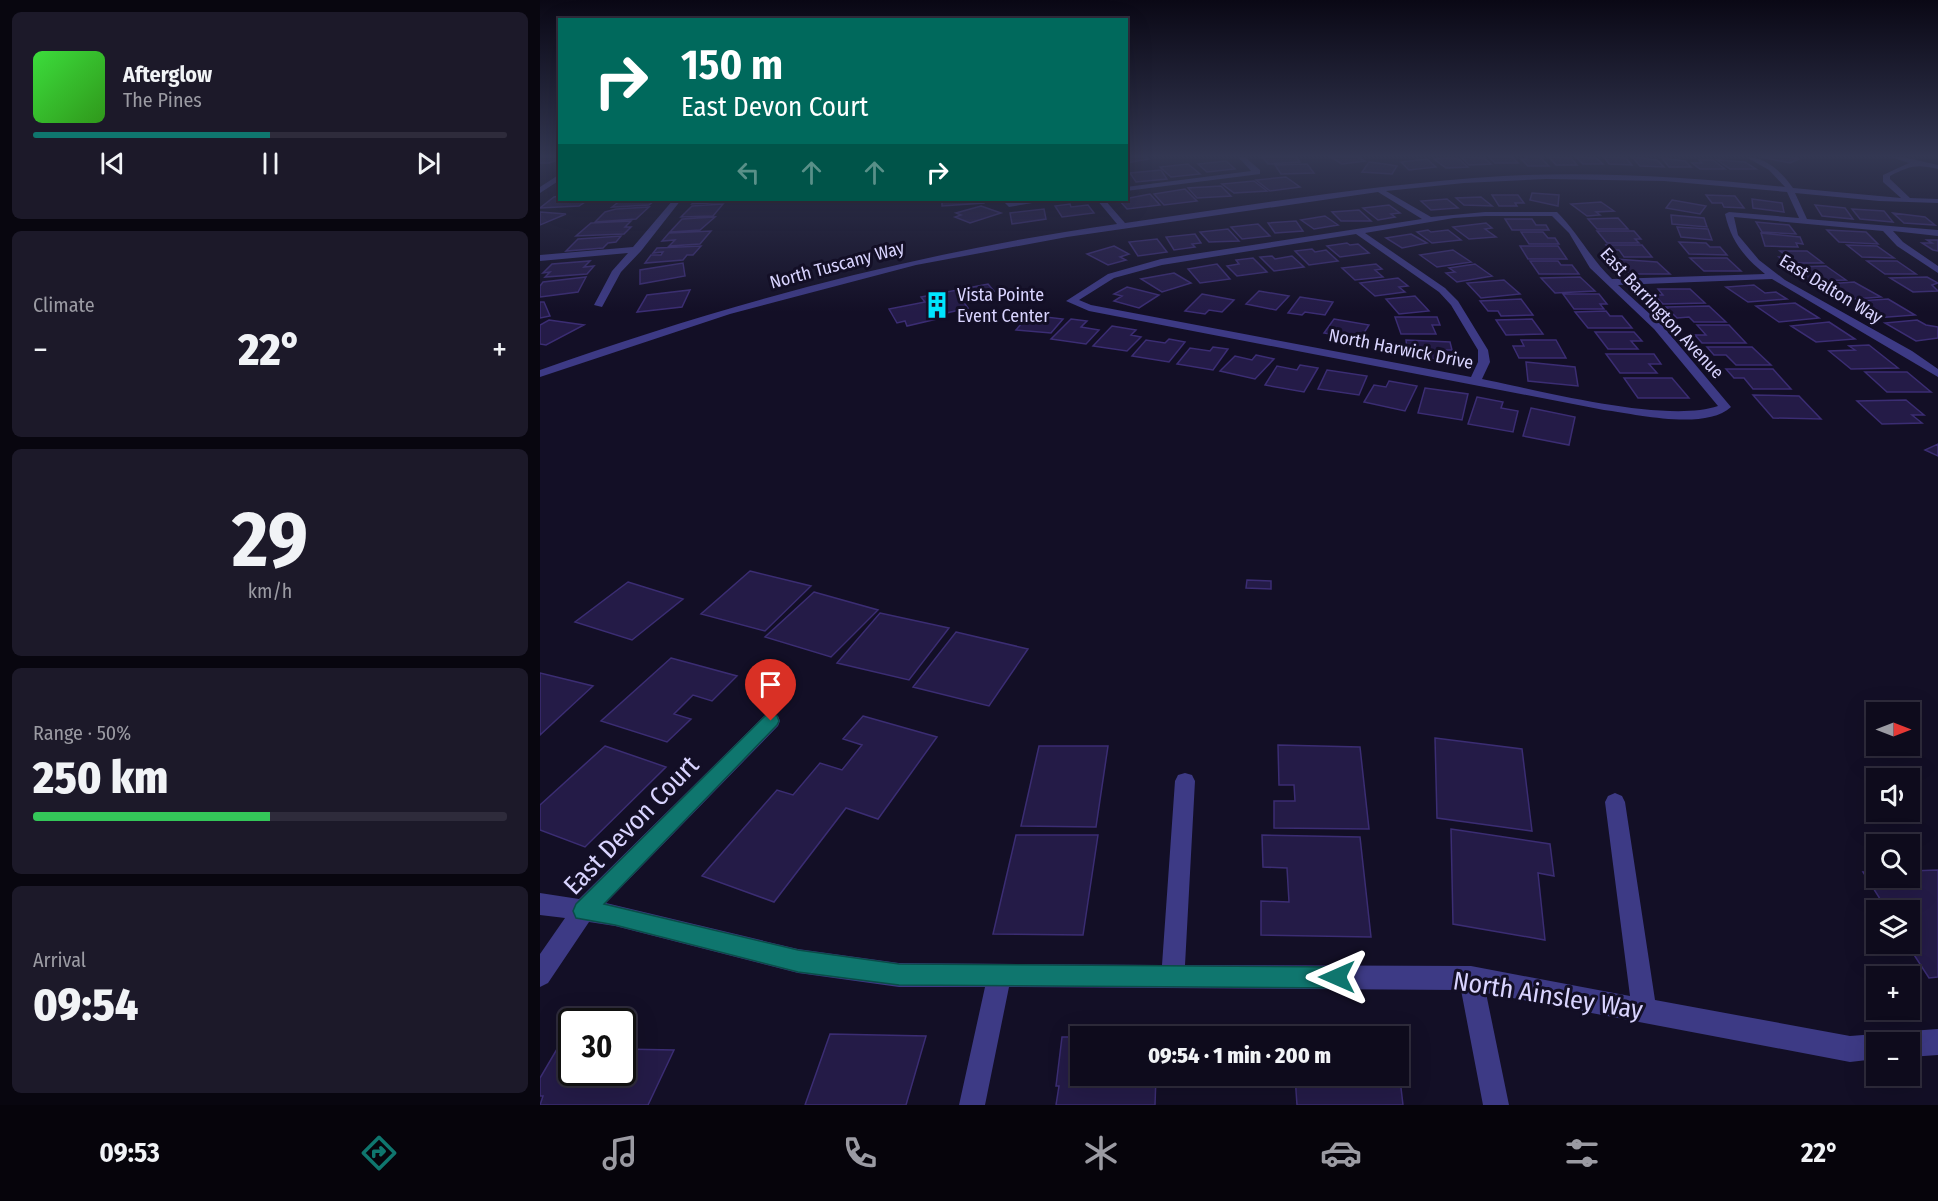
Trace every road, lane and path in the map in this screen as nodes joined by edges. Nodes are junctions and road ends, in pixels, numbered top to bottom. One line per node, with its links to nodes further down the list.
1 (669, 209): 12 (street)
2 (1108, 209): 8 (street)
3 (1243, 209): 8 (street, North Tuscany Way)
4 (1410, 209): 6 (street)
5 (1799, 209): 7 (street)
6 (1430, 220): 10 (street); 16 (street, East Barrington Avenue)
7 (1804, 221): 9 (street); 15 (street, East Dalton Way)
8 (1123, 226): 20 (street, North Tuscany Way)
9 (1887, 230): 11 (street); 14 (street)
10 (1357, 231): 19 (street, North Harwick Drive); 22 (street)
11 (1938, 233)
12 (638, 249): 13 (street); 17 (street)
13 (540, 258)
14 (1938, 270)
15 (1775, 276): 16 (street); 21 (street, East Dalton Way)
16 (1610, 282): 23 (street, East Barrington Avenue)
17 (599, 305)
18 (1263, 325): 19 (street)
19 (1251, 339): 22 (street, North Harwick Drive)
20 (540, 374)
21 (1938, 374)
22 (1475, 381): 23 (street, North Harwick Drive)
23 (1725, 406)
24 (771, 721): 28 (street, East Devon Court)
25 (1185, 781): 31 (street)
26 (1615, 802): 33 (street)
27 (540, 904): 28 (street, North Ainsley Way)
28 (584, 911): 29 (street, East Devon Court); 30 (street, North Ainsley Way)
29 (540, 975)
30 (1000, 975): 31 (street, North Ainsley Way); 37 (street)
31 (1173, 976): 32 (street, North Ainsley Way)
32 (1471, 978): 33 (street, North Ainsley Way); 38 (street)
33 (1644, 1010): 36 (street, North Ainsley Way)
34 (1938, 1042): 35 (street)
35 (1920, 1043)
36 (1866, 1047)
37 (972, 1105)
38 (1496, 1105)

